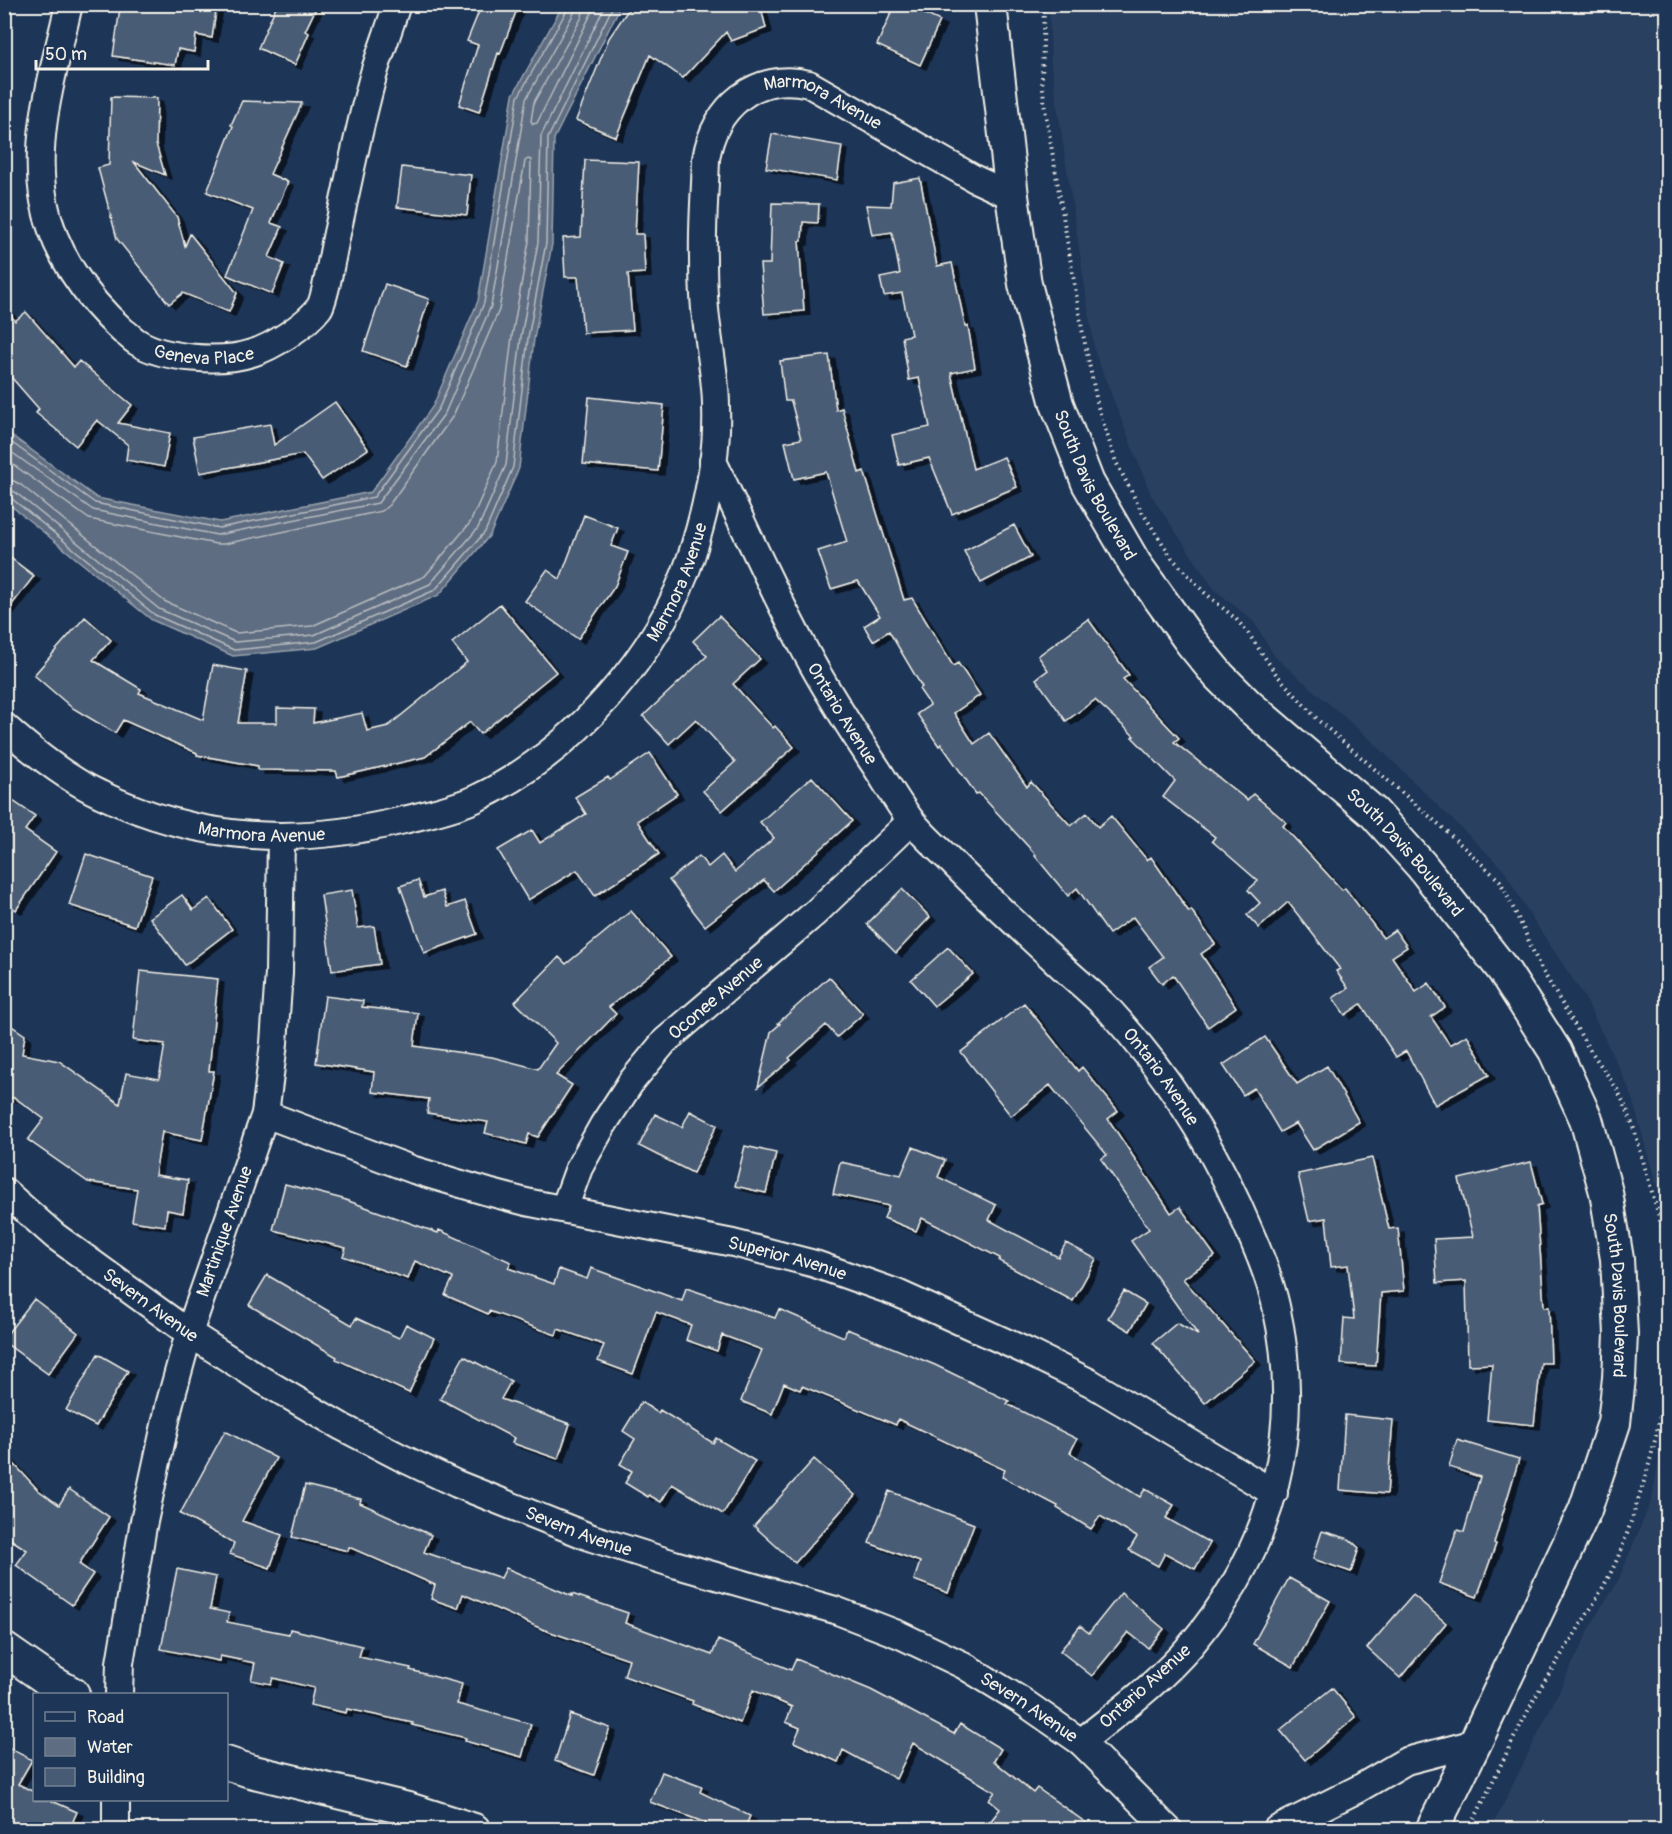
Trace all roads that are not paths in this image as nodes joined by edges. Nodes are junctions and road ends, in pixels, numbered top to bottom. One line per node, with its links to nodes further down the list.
1 (69, 4): 2 (street, Geneva Place)
2 (397, 4)
3 (990, 4): 4 (street, South Davis Boulevard)
4 (1012, 196): 5 (street, Marmora Avenue); 18 (street, South Davis Boulevard)
5 (713, 461): 7 (street, Ontario Avenue); 8 (street, Marmora Avenue)
6 (4, 726): 8 (street, Marmora Avenue)
7 (911, 821): 11 (street, Oconee Avenue); 13 (street, Ontario Avenue)
8 (281, 836): 9 (street, Martinique Avenue)
9 (265, 1114): 11 (street, Superior Avenue); 12 (street, Martinique Avenue)
10 (4, 1191): 12 (street, Severn Avenue)
11 (564, 1209): 13 (street, Superior Avenue)
12 (189, 1333): 16 (street, Martinique Avenue); 17 (street, Severn Avenue)
13 (1275, 1493): 17 (street, Ontario Avenue)
14 (4, 1649): 15 (street)
15 (70, 1693)
16 (119, 1693)
17 (1081, 1742): 23 (street, Severn Avenue)
18 (1475, 1743): 24 (street); 25 (street, South Davis Boulevard)
19 (228, 1764): 22 (street)
20 (116, 1801): 21 (street)
21 (116, 1830)
22 (474, 1830)
23 (1169, 1830)
24 (1276, 1830)
25 (1432, 1830)

